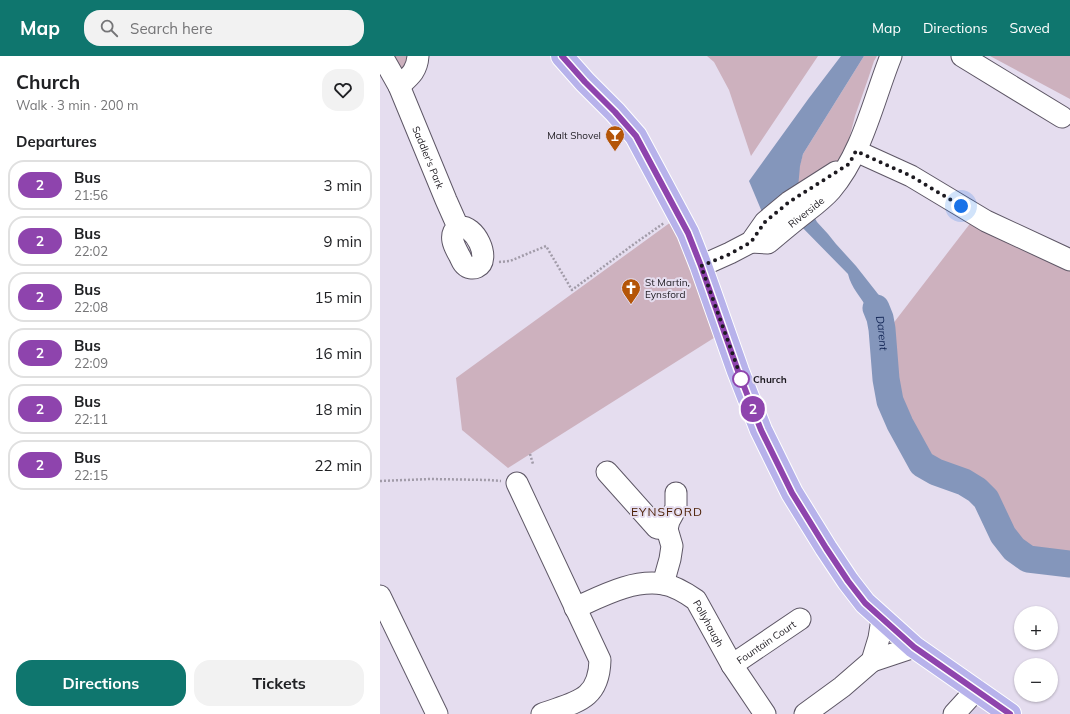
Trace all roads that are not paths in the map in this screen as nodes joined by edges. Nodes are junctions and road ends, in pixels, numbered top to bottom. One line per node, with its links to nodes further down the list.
1 (382, 56): 6 (street, Saddler's Park)
2 (418, 56): 6 (street)
3 (562, 56): 12 (main road)
4 (891, 56): 8 (street, Riverside)
5 (962, 56): 7 (street)
6 (399, 86): 9 (street, Saddler's Park)
7 (1062, 117)
8 (853, 157): 10 (street, Riverside); 10 (street, Riverside); 11 (street)
9 (458, 227)
10 (759, 242): 12 (street, Riverside)
11 (1070, 260)
12 (701, 266): 21 (main road)
13 (607, 472): 16 (street)
14 (517, 483): 19 (street)
15 (676, 493): 16 (street)
16 (666, 529): 17 (street)
17 (663, 584): 19 (street, Pollyhaugh); 24 (street, Pollyhaugh)
18 (380, 596): 26 (street)
19 (575, 608): 27 (street)
20 (800, 619): 24 (street, Fountain Court)
21 (882, 619): 22 (main road); 23 (street)
22 (914, 647): 23 (street); 25 (main road)
23 (872, 661): 29 (street)
24 (732, 665): 28 (street, Pollyhaugh)
25 (976, 690): 30 (street); 31 (main road)
26 (437, 714)
27 (542, 714)
28 (766, 714)
29 (805, 714)
30 (954, 714)
31 (1010, 714)

